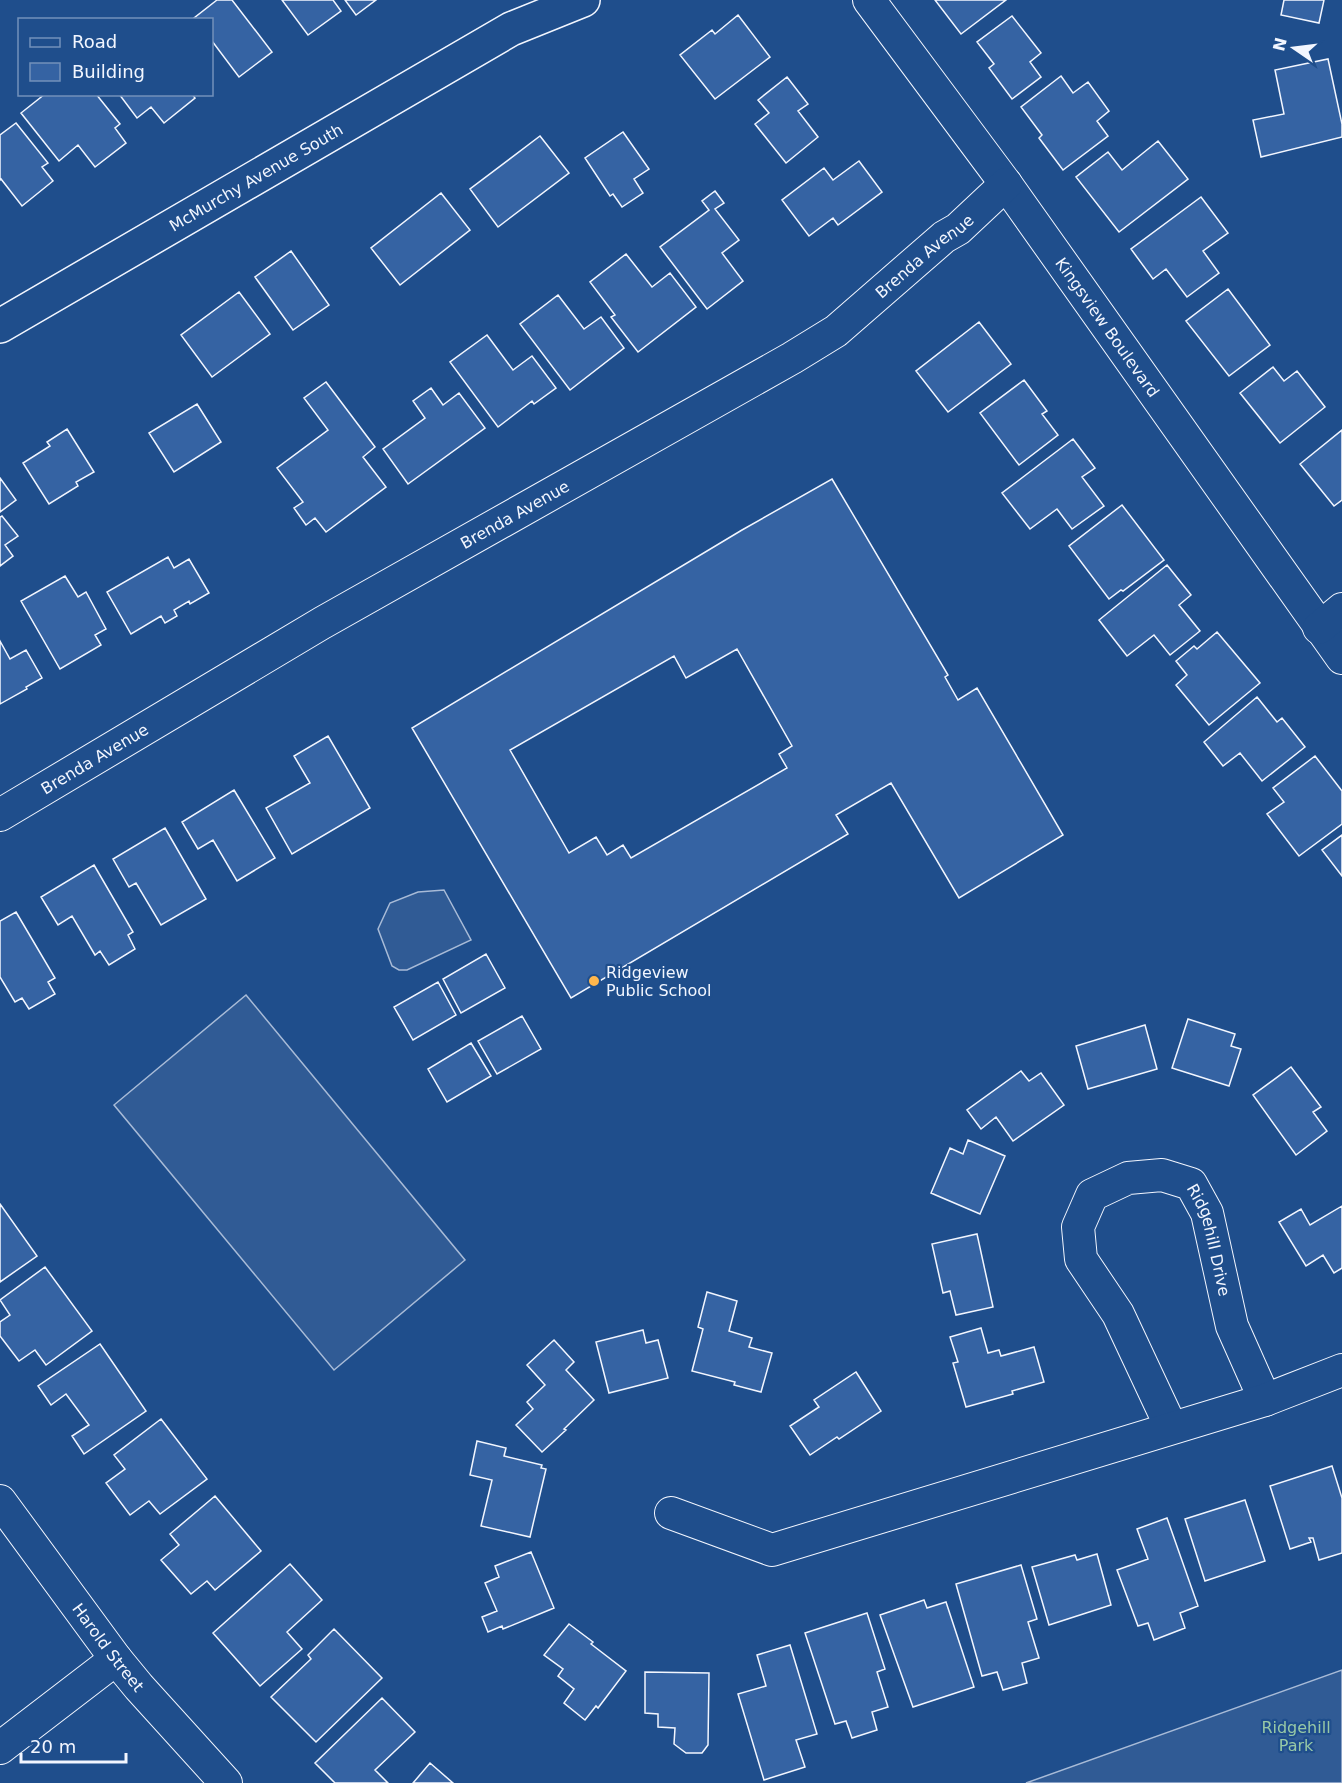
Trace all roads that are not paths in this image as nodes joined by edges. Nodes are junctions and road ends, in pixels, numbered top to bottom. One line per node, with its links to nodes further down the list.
1 (545, 0): 4 (street, McMurchy Avenue South)
2 (584, 0): 4 (street, McMurchy Avenue South)
3 (868, 0): 5 (street, Kingsview Boulevard)
4 (511, 29): 6 (street, McMurchy Avenue South)
5 (1006, 184): 7 (street, Kingsview Boulevard); 9 (street, Brenda Avenue)
6 (0, 326)
7 (1331, 619): 8 (street, Kingsview Boulevard)
8 (1342, 658)
9 (0, 815)
10 (1342, 1371): 11 (street)
11 (1265, 1400): 12 (street); 12 (street, Ridgehill Drive)
12 (1171, 1427): 14 (street)
13 (0, 1501): 15 (street, Harold Street)
14 (671, 1513)
15 (116, 1659): 16 (street); 17 (street, Harold Street)
16 (0, 1748)
17 (226, 1783)

